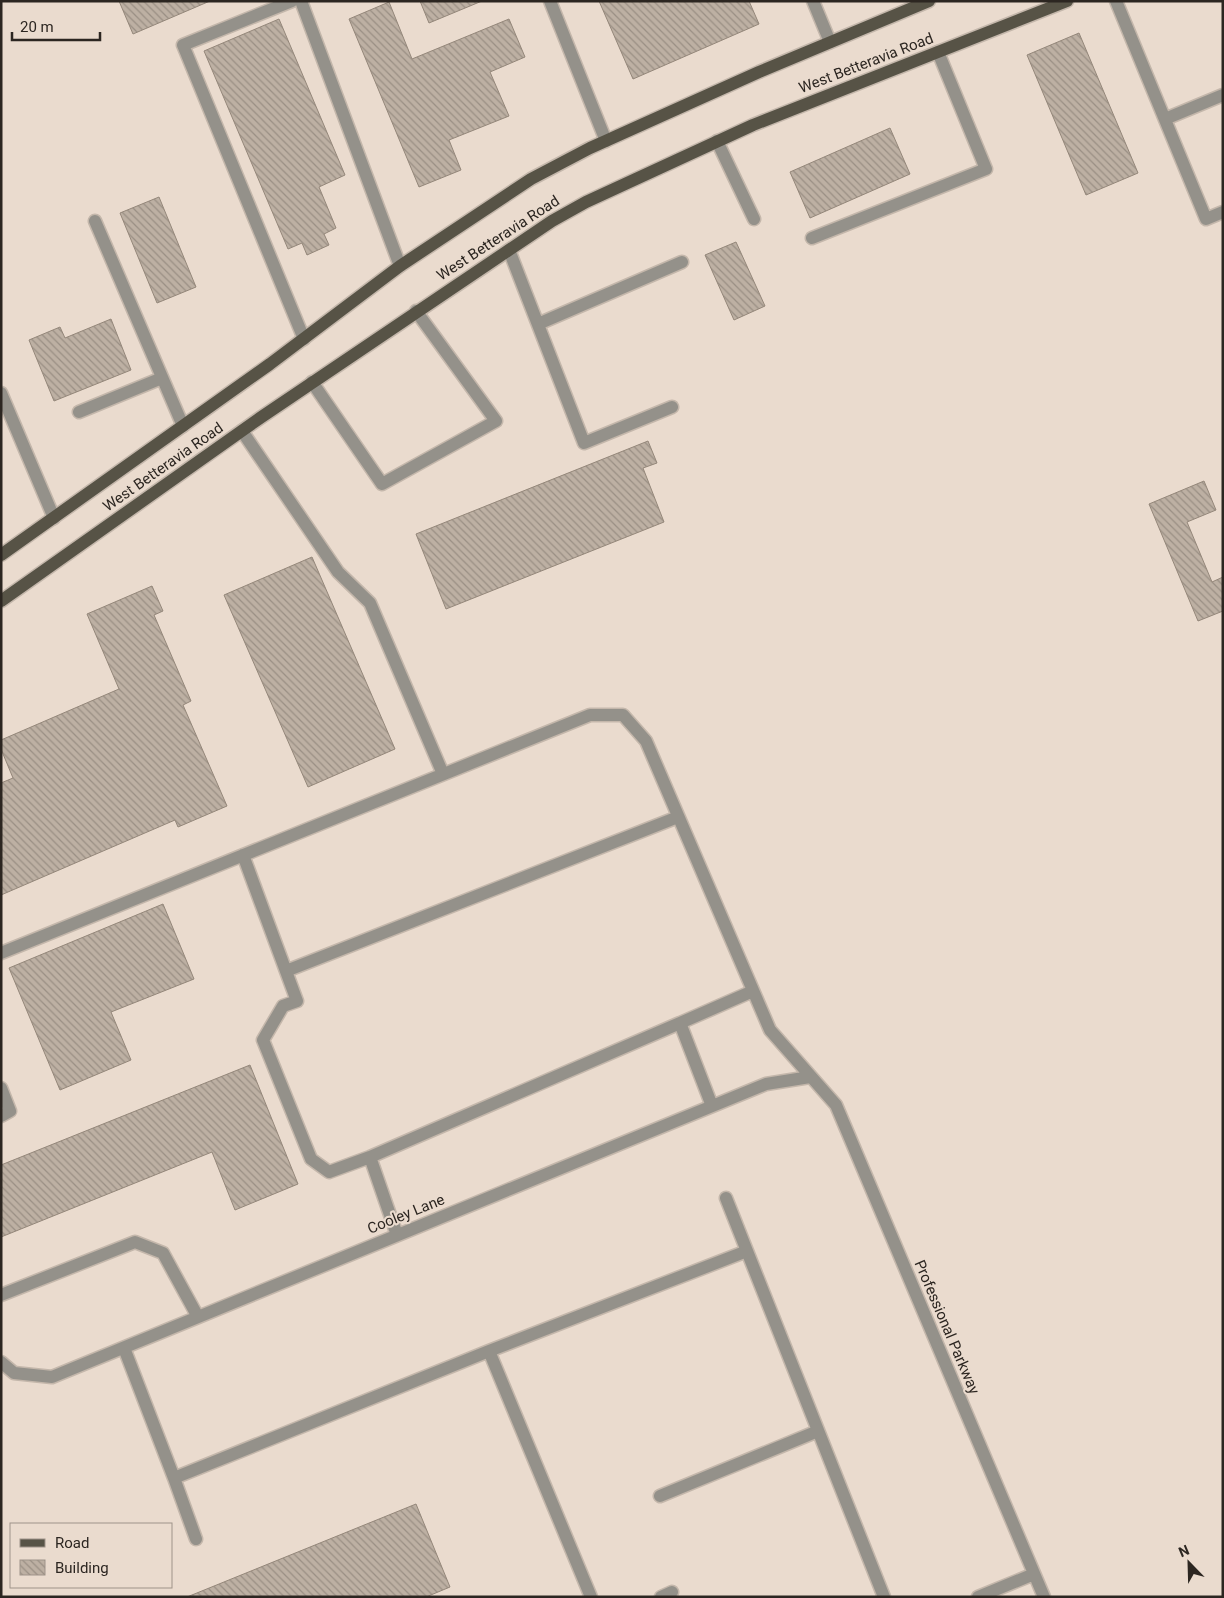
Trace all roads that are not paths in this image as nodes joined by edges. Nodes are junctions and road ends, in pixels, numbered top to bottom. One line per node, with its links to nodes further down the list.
1 (292, 1): 23 (street)
2 (301, 1): 20 (street)
3 (550, 1): 12 (street)
4 (813, 1): 8 (street)
5 (929, 1): 8 (main road, West Betteravia Road)
6 (1067, 1): 9 (main road, West Betteravia Road)
7 (1116, 1): 11 (street)
8 (830, 42): 12 (main road, West Betteravia Road)
9 (938, 52): 13 (main road, West Betteravia Road); 17 (street)
10 (1223, 95): 11 (street)
11 (1165, 119): 14 (street)
12 (606, 141): 20 (main road, West Betteravia Road)
13 (717, 141): 16 (street); 18 (main road, West Betteravia Road)
14 (1223, 212)
15 (95, 220): 24 (street)
16 (754, 220)
17 (812, 238)
18 (509, 250): 21 (main road, West Betteravia Road); 22 (street)
19 (682, 262): 22 (street)
20 (400, 266): 23 (main road, West Betteravia Road)
21 (416, 311): 25 (main road, West Betteravia Road); 25 (street)
22 (538, 324): 27 (street)
23 (304, 339): 29 (main road, West Betteravia Road)
24 (162, 378): 28 (street); 29 (street)
25 (312, 382): 30 (main road, West Betteravia Road)
26 (1, 393): 31 (street)
27 (672, 407)
28 (79, 412)
29 (183, 426): 31 (main road, West Betteravia Road)
30 (242, 431): 33 (main road, West Betteravia Road); 34 (street)
31 (54, 518): 32 (main road, West Betteravia Road)
32 (1, 555)
33 (1, 601)
34 (444, 774): 35 (street, Professional Parkway); 36 (street, Professional Parkway)
35 (678, 817): 38 (street); 39 (street, Professional Parkway)
36 (242, 855): 37 (street, Professional Parkway); 38 (street)
37 (1, 953)
38 (286, 972): 45 (street)
39 (753, 991): 40 (street); 41 (street, Professional Parkway)
40 (680, 1023): 43 (street); 45 (street)
41 (810, 1077): 43 (street, Cooley Lane); 58 (street, Professional Parkway)
42 (1, 1088): 44 (street)
43 (712, 1106): 47 (street, Cooley Lane)
44 (1, 1116)
45 (370, 1158): 47 (street)
46 (726, 1198): 48 (street)
47 (397, 1235): 50 (street, Cooley Lane)
48 (747, 1251): 52 (street); 54 (street)
49 (1, 1295): 50 (street)
50 (198, 1317): 51 (street, Cooley Lane)
51 (124, 1348): 53 (street, Cooley Lane); 55 (street)
52 (489, 1351): 55 (street); 59 (street)
53 (1, 1362)
54 (818, 1430): 56 (street); 60 (street)
55 (174, 1478): 57 (street)
56 (660, 1496)
57 (196, 1539)
58 (1034, 1574): 61 (street); 62 (street, Professional Parkway)
59 (590, 1597)
60 (884, 1597)
61 (978, 1597)
62 (1044, 1597)

